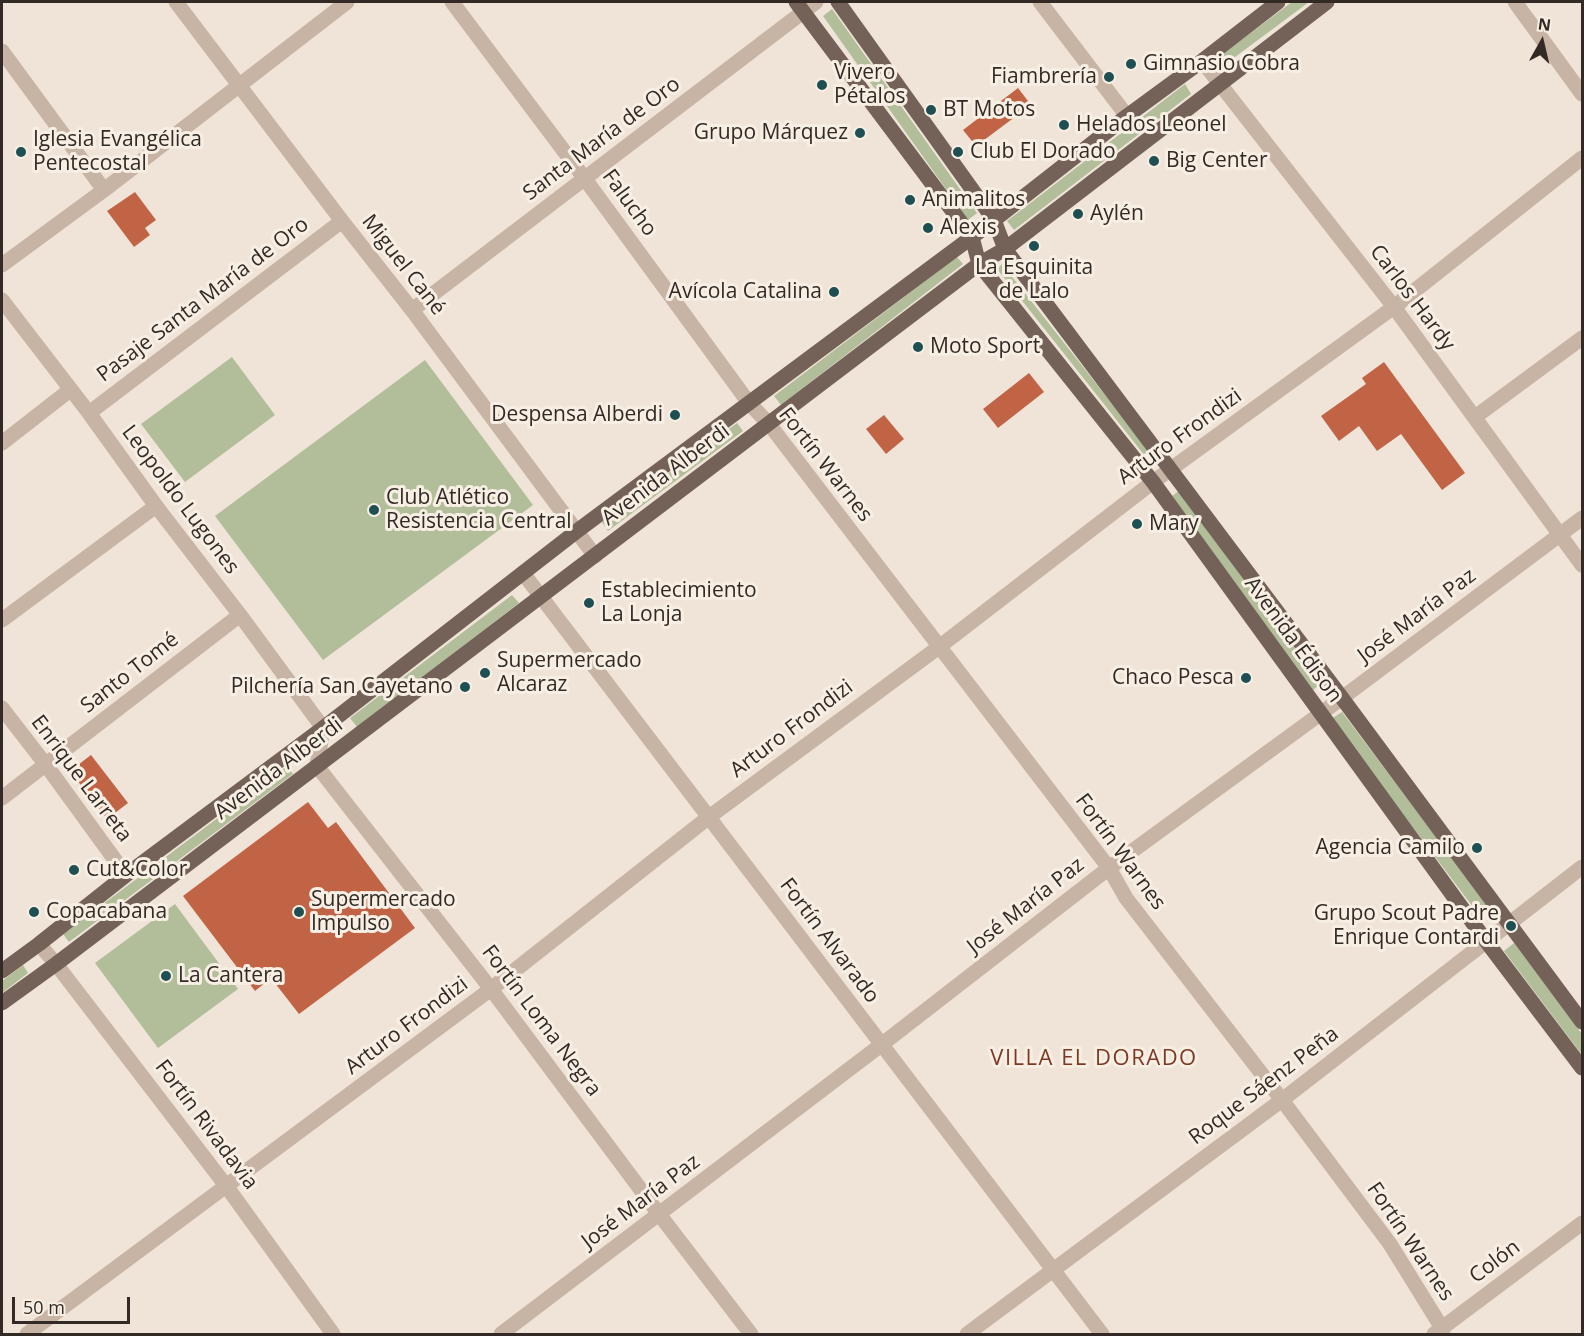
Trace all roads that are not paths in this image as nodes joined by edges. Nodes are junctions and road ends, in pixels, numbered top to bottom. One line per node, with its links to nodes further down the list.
1 (176, 2): 14 (street, Miguel Cané)
2 (347, 2): 14 (street)
3 (452, 2): 18 (street, Falucho)
4 (816, 2): 10 (street, Santa María de Oro)
5 (838, 2): 20 (main road, Avenida Édison)
6 (1040, 2): 16 (street)
7 (1278, 2): 12 (main road, Avenida Alberdi)
8 (1327, 2): 13 (main road, Avenida Alberdi)
9 (1515, 2): 15 (street)
10 (800, 7): 18 (street, Santa María de Oro); 22 (main road)
11 (2, 51): 19 (street)
12 (1202, 61): 13 (street, Carlos Hardy); 16 (main road, Avenida Alberdi)
13 (1220, 83): 23 (main road, Avenida Alberdi); 27 (street, Carlos Hardy)
14 (238, 84): 19 (street); 21 (street, Miguel Cané)
15 (1582, 94)
16 (1127, 116): 20 (main road, Avenida Alberdi)
17 (1582, 158): 27 (street, Arturo Frondizi)
18 (585, 179): 28 (street, Santa María de Oro); 31 (street, Falucho)
19 (104, 190): 24 (street)
20 (993, 220): 22 (main road, Avenida Alberdi); 23 (main road, Avenida Édison)
21 (342, 221): 28 (street, Miguel Cané); 32 (street, Pasaje Santa María de Oro)
22 (972, 237): 25 (main road, Avenida Édison); 31 (main road, Avenida Alberdi)
23 (1005, 249): 25 (main road, Avenida Alberdi); 36 (main road, Avenida Édison)
24 (2, 264)
25 (979, 264): 34 (main road, Avenida Alberdi); 37 (main road, Avenida Édison)
26 (2, 300): 30 (street, Leopoldo Lugones)
27 (1394, 307): 33 (street, Carlos Hardy); 36 (street, Arturo Frondizi)
28 (412, 310): 40 (street, Miguel Cané)
29 (1582, 338): 33 (street)
30 (70, 390): 32 (street, Leopoldo Lugones); 35 (street, Pasaje Santa María de Oro)
31 (749, 403): 34 (street, Fortín Warnes); 40 (main road, Avenida Alberdi)
32 (89, 413): 38 (street, Leopoldo Lugones)
33 (1476, 417): 41 (street, Carlos Hardy)
34 (769, 424): 42 (main road, Avenida Alberdi); 48 (street, Fortín Warnes)
35 (2, 443)
36 (1171, 469): 37 (street, Arturo Frondizi); 49 (main road, Avenida Édison)
37 (1153, 482): 48 (street, Arturo Frondizi); 51 (main road, Avenida Édison)
38 (156, 506): 46 (street, Leopoldo Lugones); 47 (street)
39 (1582, 518): 41 (street, José María Paz)
40 (576, 531): 42 (street, Miguel Cané); 44 (main road, Avenida Alberdi)
41 (1560, 535): 43 (street, Carlos Hardy); 49 (street, José María Paz)
42 (595, 556): 45 (main road, Avenida Alberdi)
43 (1582, 565)
44 (523, 573): 45 (street, Fortín Alvarado); 52 (main road, Avenida Alberdi)
45 (540, 597): 54 (main road, Avenida Alberdi); 56 (street, Fortín Alvarado)
46 (240, 615): 52 (street, Leopoldo Lugones); 53 (street, Santo Tomé)
47 (2, 620)
48 (939, 647): 56 (street, Arturo Frondizi); 58 (street, Fortín Warnes)
49 (1342, 698): 51 (street, José María Paz); 60 (main road, Avenida Édison)
50 (2, 708): 53 (street, Enrique Larreta)
51 (1321, 714): 58 (street, José María Paz); 61 (main road, Avenida Édison)
52 (323, 728): 54 (street); 59 (main road, Avenida Alberdi)
53 (46, 765): 55 (street, Santo Tomé); 59 (street, Enrique Larreta)
54 (317, 766): 63 (main road, Avenida Alberdi); 65 (street, Fortín Loma Negra)
55 (2, 798)
56 (710, 817): 65 (street, Arturo Frondizi); 68 (street, Fortín Alvarado)
57 (1582, 867): 60 (street, Roque Sáenz Peña)
58 (1109, 868): 68 (street, José María Paz); 70 (street, Fortín Warnes)
59 (126, 875): 62 (main road, Avenida Alberdi)
60 (1509, 924): 61 (street, Roque Sáenz Peña); 67 (main road, Avenida Édison)
61 (1486, 941): 69 (main road, Avenida Édison); 70 (street, Roque Sáenz Peña)
62 (39, 945): 63 (street, Fortín Rivadavia); 64 (main road, Avenida Alberdi)
63 (56, 964): 66 (main road, Avenida Alberdi); 71 (street, Fortín Rivadavia)
64 (2, 971)
65 (491, 989): 71 (street, Arturo Frondizi); 72 (street, Fortín Loma Negra)
66 (2, 1003)
67 (1582, 1022)
68 (881, 1045): 72 (street, José María Paz); 74 (street, Fortín Alvarado)
69 (1582, 1068)
70 (1282, 1100): 74 (street, Roque Sáenz Peña); 75 (street, Fortín Warnes)
71 (227, 1186): 76 (street, Arturo Frondizi); 77 (street, Fortín Rivadavia)
72 (659, 1214): 78 (street, José María Paz); 79 (street, Fortín Loma Negra)
73 (1582, 1223): 75 (street, Colón)
74 (1054, 1270): 80 (street, Roque Sáenz Peña); 81 (street, Fortín Alvarado)
75 (1439, 1332)
76 (27, 1335)
77 (333, 1335)
78 (501, 1335)
79 (751, 1335)
80 (967, 1335)
81 (1102, 1335)

